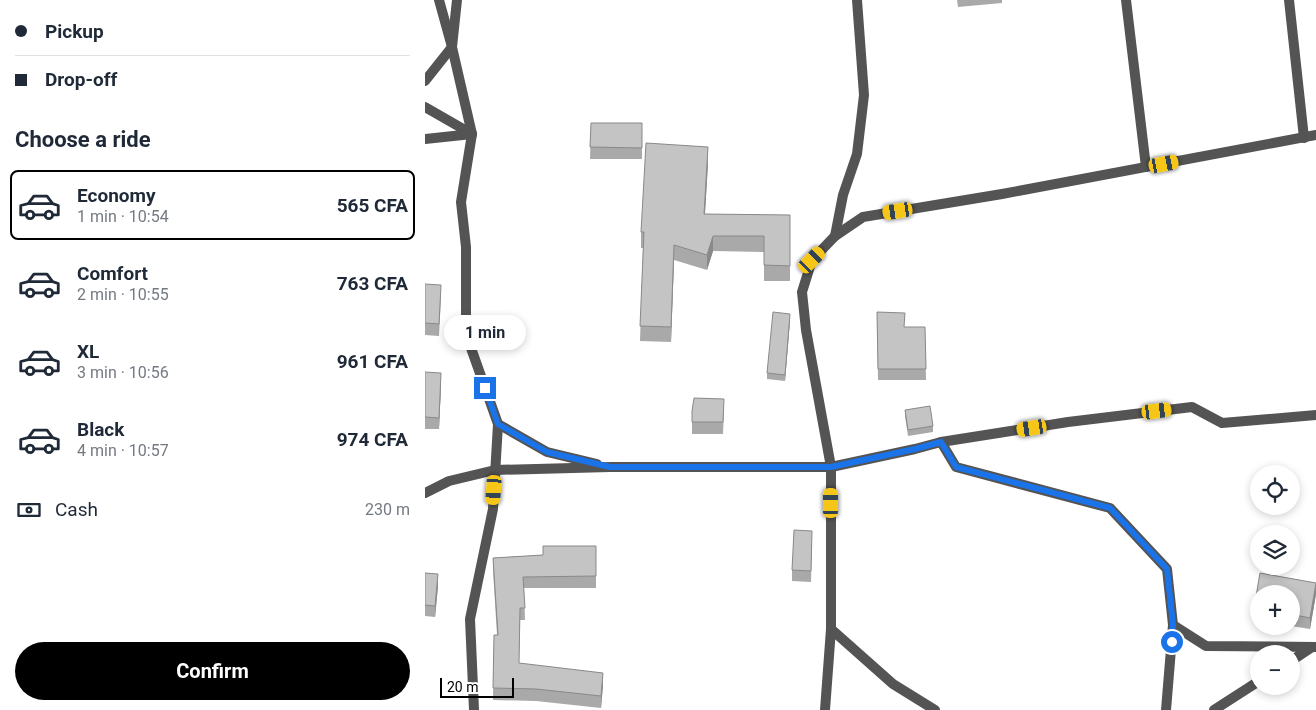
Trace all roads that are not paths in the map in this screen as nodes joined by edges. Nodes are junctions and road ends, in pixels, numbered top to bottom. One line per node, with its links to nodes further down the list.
1 (439, 0): 6 (street)
2 (457, 0): 6 (street)
3 (857, 0): 14 (street)
4 (1126, 0): 13 (street)
5 (1289, 0): 11 (street)
6 (451, 47): 7 (street); 9 (street)
7 (425, 80)
8 (425, 107): 9 (street)
9 (472, 134): 12 (street); 16 (street)
10 (1316, 135): 11 (street)
11 (1304, 138): 13 (street)
12 (425, 139)
13 (1146, 167): 14 (street)
14 (835, 236): 19 (street)
15 (1316, 415): 17 (street)
16 (498, 424): 18 (street); 20 (street)
17 (941, 442): 19 (street); 22 (street)
18 (610, 467): 19 (street); 20 (street)
19 (831, 467): 23 (street)
20 (495, 470): 21 (street); 27 (street)
21 (425, 493)
22 (1173, 625): 24 (street); 30 (street)
23 (831, 629): 28 (street); 29 (street)
24 (1315, 645): 25 (street)
25 (1300, 654)
26 (1250, 687): 31 (street)
27 (473, 710)
28 (825, 710)
29 (935, 710)
30 (1166, 710)
31 (1214, 710)

